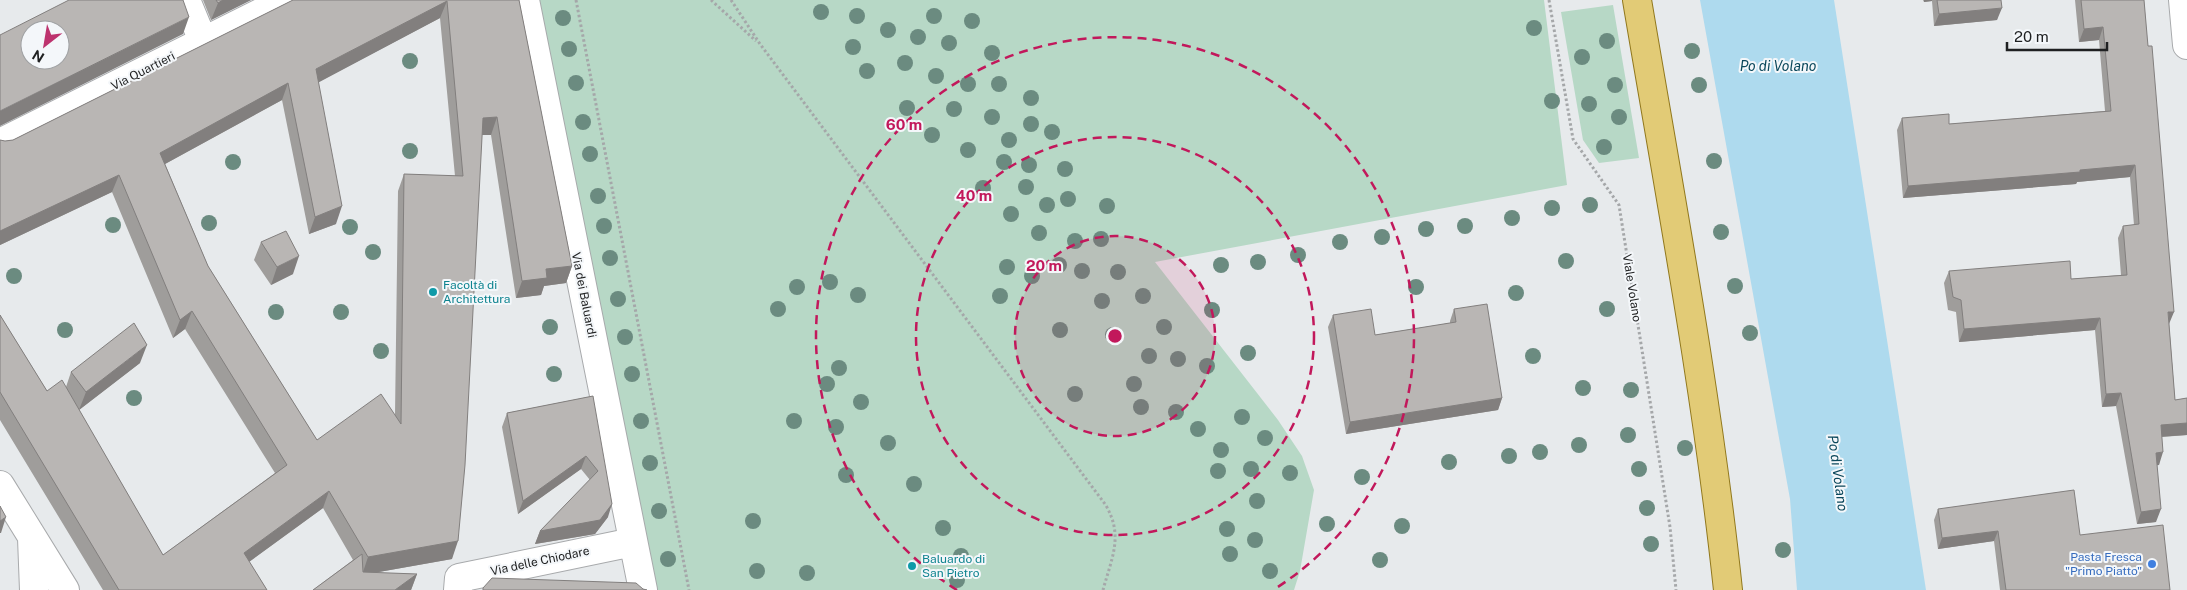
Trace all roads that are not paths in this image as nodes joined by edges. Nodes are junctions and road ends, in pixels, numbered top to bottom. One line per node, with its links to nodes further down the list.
1 (186, 0): 6 (street)
2 (286, 0): 6 (street, Via Quartieri)
3 (525, 0): 11 (street, Via dei Baluardi)
4 (1637, 0): 16 (main road)
5 (2182, 0): 7 (street)
6 (203, 41): 8 (street, Via Quartieri)
7 (2187, 45)
8 (0, 144)
9 (0, 484): 10 (street)
10 (32, 537): 12 (street); 13 (street)
11 (633, 542): 14 (street, Via delle Chiodare); 15 (street, Via dei Baluardi)
12 (34, 590)
13 (65, 590)
14 (458, 590)
15 (643, 590)
16 (1728, 590)

